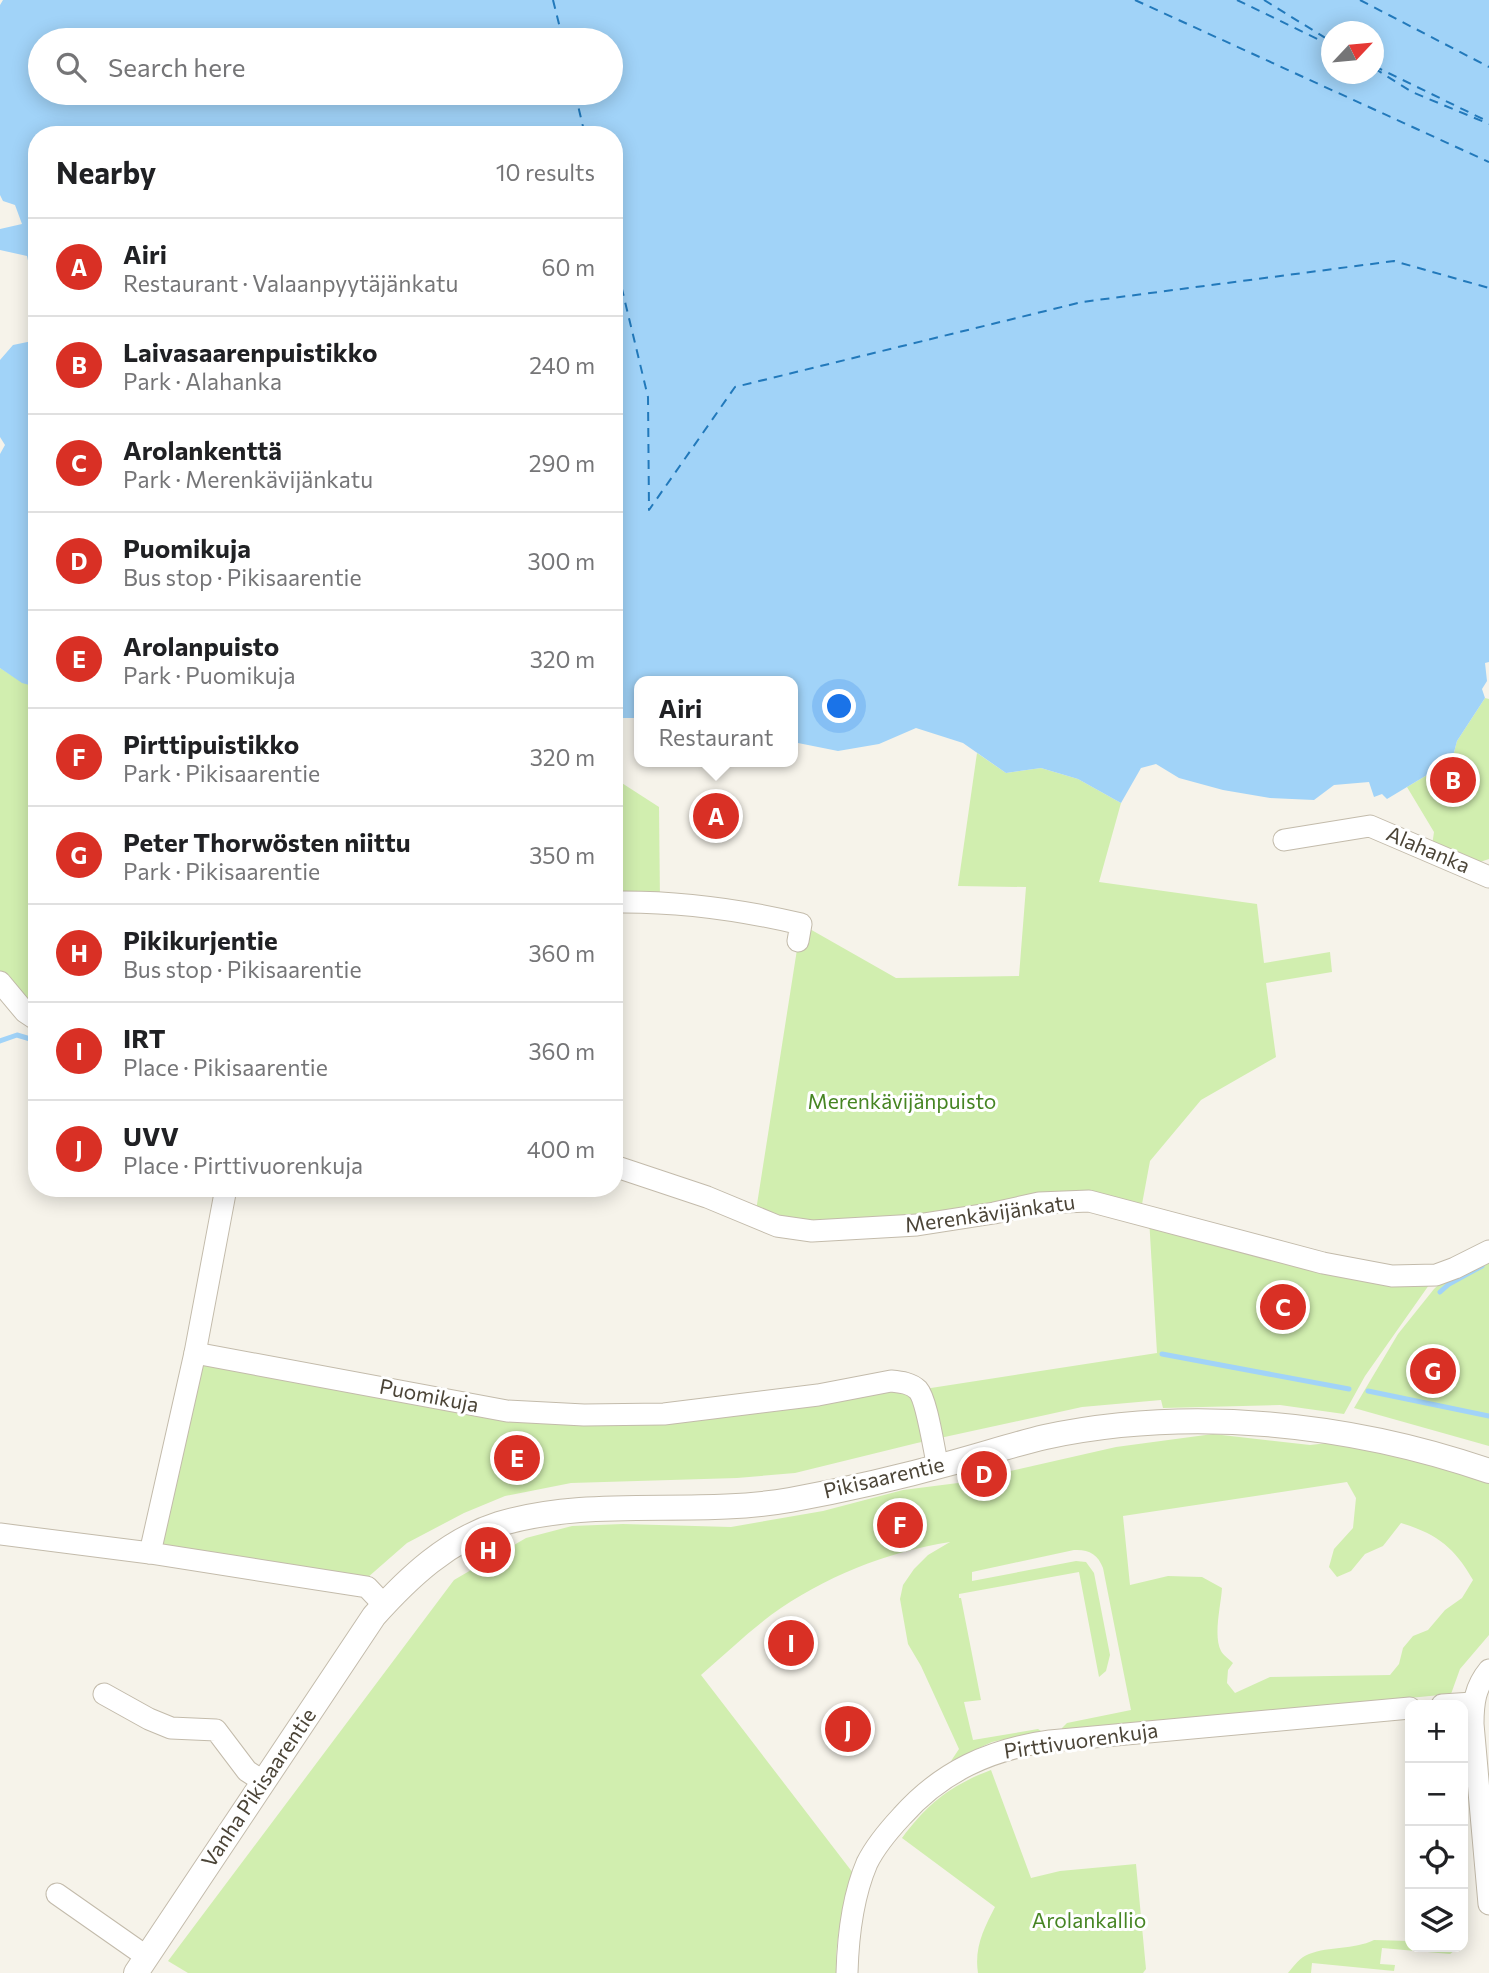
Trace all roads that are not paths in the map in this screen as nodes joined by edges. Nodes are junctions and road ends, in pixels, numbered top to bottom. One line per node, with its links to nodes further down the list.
1 (1284, 841): 2 (street, Alahanka)
2 (1489, 877)
3 (623, 902): 4 (street)
4 (800, 932)
5 (0, 982): 6 (street)
6 (28, 1014)
7 (623, 1169): 9 (street, Merenkävijänkatu)
8 (224, 1197): 10 (street)
9 (1489, 1251)
10 (195, 1353): 11 (street, Puomikuja); 14 (street)
11 (938, 1467): 12 (street, Pikisaarentie); 15 (street, Pikisaarentie)
12 (1489, 1471)
13 (0, 1534): 14 (street)
14 (150, 1553): 15 (street)
15 (384, 1605): 21 (street, Vanha Pikisaarentie)
16 (1489, 1670): 19 (street)
17 (104, 1694): 21 (street)
18 (1468, 1703): 19 (street)
19 (1473, 1703): 23 (street)
20 (1405, 1708): 25 (street, Pirttivuorenkuja)
21 (264, 1782): 24 (street, Vanha Pikisaarentie)
22 (57, 1894): 24 (street)
23 (1489, 1904)
24 (142, 1965)
25 (847, 1973)

